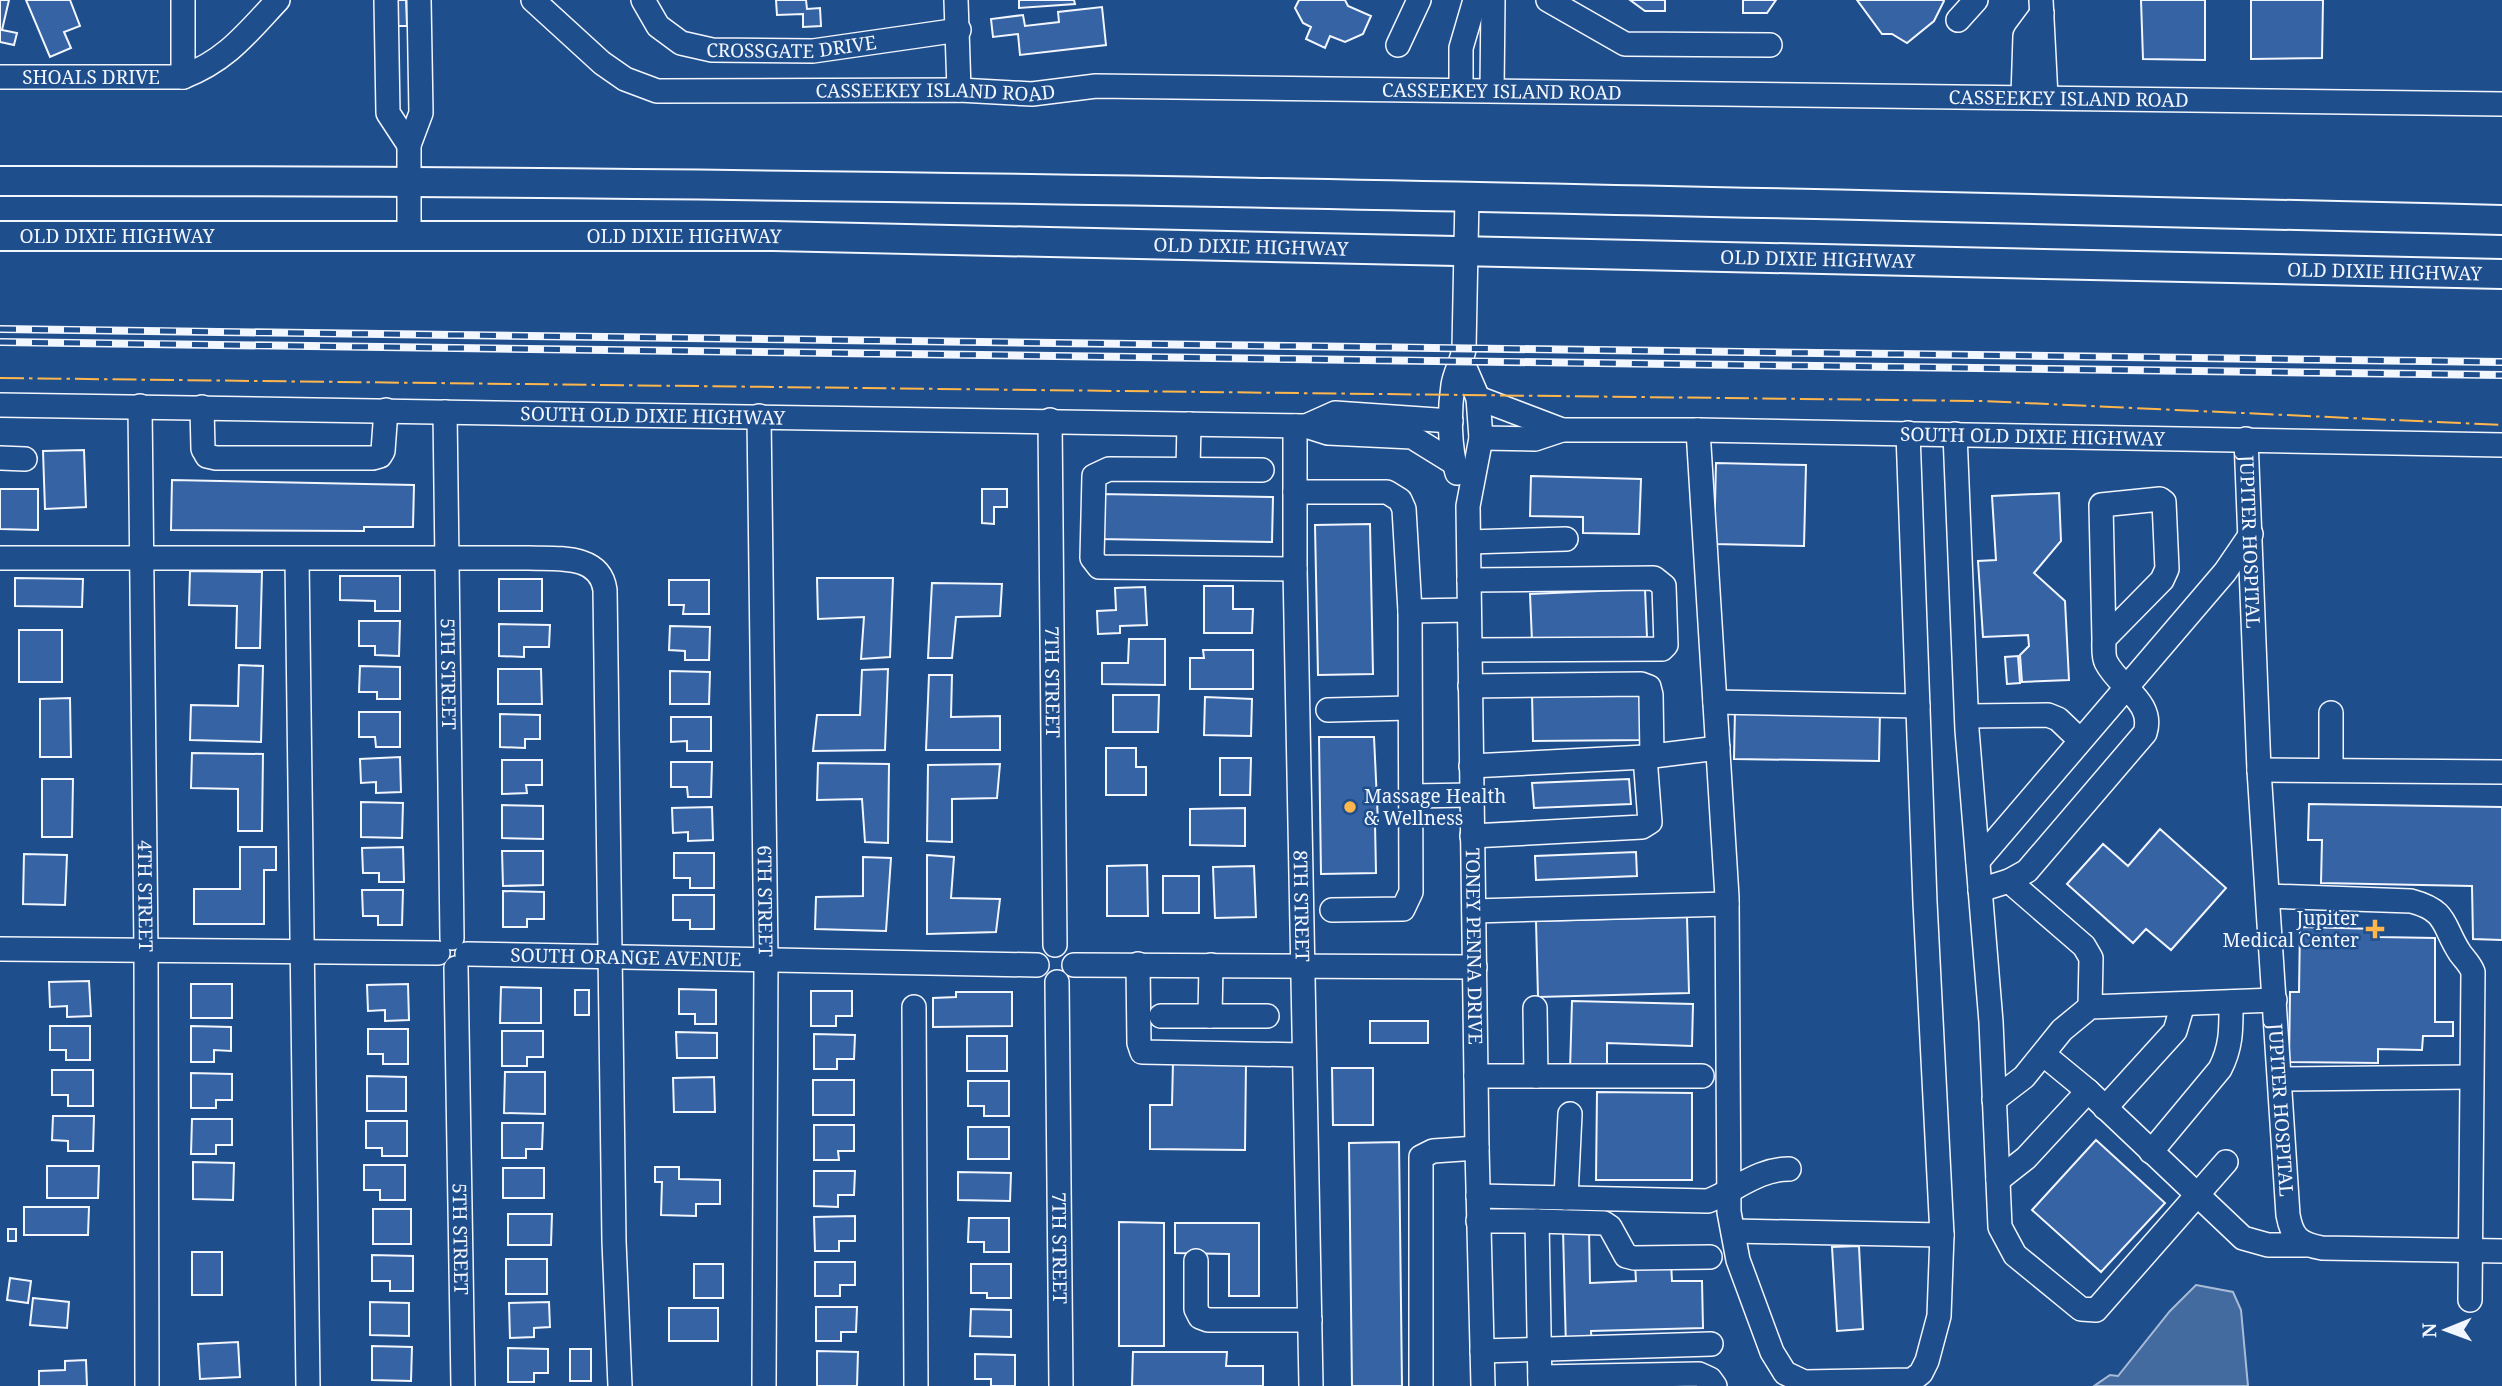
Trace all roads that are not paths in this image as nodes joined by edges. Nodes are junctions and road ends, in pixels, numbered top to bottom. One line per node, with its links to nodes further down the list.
1 (183, 0): 21 (street, SHOALS DRIVE)
2 (278, 0): 21 (street, SHOALS DRIVE)
3 (386, 0): 16 (street)
4 (419, 0): 19 (street)
5 (533, 0): 22 (street, CASSEEKEY ISLAND ROAD)
6 (643, 0): 15 (street, CROSSGATE DRIVE)
7 (956, 0): 15 (street)
8 (1419, 0): 17 (street)
9 (1475, 0): 23 (street)
10 (1493, 0): 24 (street)
11 (1548, 0): 18 (street)
12 (1976, 0): 14 (street)
13 (2041, 7): 25 (street); 26 (street)
14 (1958, 20)
15 (959, 30): 22 (street)
16 (386, 45): 19 (street); 28 (street)
17 (1398, 45)
18 (1770, 45)
19 (421, 49): 28 (street)
20 (0, 77): 21 (street, SHOALS DRIVE)
21 (183, 77)
22 (959, 90): 23 (street, CASSEEKEY ISLAND ROAD)
23 (1461, 90): 24 (street, CASSEEKEY ISLAND ROAD)
24 (1492, 90): 25 (street, CASSEEKEY ISLAND ROAD)
25 (2023, 96): 26 (street, CASSEEKEY ISLAND ROAD)
26 (2046, 97): 27 (street, CASSEEKEY ISLAND ROAD)
27 (2502, 104)
28 (409, 145): 30 (street)
29 (0, 181): 30 (main road)
30 (409, 181): 31 (main road); 33 (street)
31 (1467, 196): 32 (main road); 35 (street, TONEY PENNA DRIVE)
32 (2502, 220)
33 (409, 234): 34 (main road, OLD DIXIE HIGHWAY); 35 (main road, OLD DIXIE HIGHWAY)
34 (0, 236)
35 (1466, 252): 36 (main road, OLD DIXIE HIGHWAY); 37 (street, TONEY PENNA DRIVE)
36 (2502, 274)
37 (1462, 361): 38 (street, TONEY PENNA DRIVE); 46 (street, TONEY PENNA DRIVE)
38 (1478, 398): 49 (street, SOUTH OLD DIXIE HIGHWAY); 53 (street, TONEY PENNA DRIVE)
39 (0, 405): 40 (street, SOUTH OLD DIXIE HIGHWAY)
40 (140, 406): 41 (street, SOUTH OLD DIXIE HIGHWAY); 67 (street, 4TH STREET)
41 (202, 407): 42 (street, SOUTH OLD DIXIE HIGHWAY); 42 (street)
42 (386, 411): 43 (street, SOUTH OLD DIXIE HIGHWAY)
43 (445, 412): 44 (street, SOUTH OLD DIXIE HIGHWAY); 69 (street, 5TH STREET)
44 (759, 416): 45 (street, SOUTH OLD DIXIE HIGHWAY); 107 (street, 6TH STREET)
45 (1050, 420): 47 (street, SOUTH OLD DIXIE HIGHWAY); 101 (street, 7TH STREET)
46 (1451, 421): 48 (street, SOUTH OLD DIXIE HIGHWAY); 58 (street, TONEY PENNA DRIVE)
47 (1189, 424): 48 (street, SOUTH OLD DIXIE HIGHWAY); 59 (street)
48 (1300, 426): 58 (street, SOUTH OLD DIXIE HIGHWAY); 61 (street, 8TH STREET)
49 (1562, 430): 50 (street, SOUTH OLD DIXIE HIGHWAY); 53 (street, SOUTH OLD DIXIE HIGHWAY)
50 (1698, 430): 51 (street, SOUTH OLD DIXIE HIGHWAY); 78 (street)
51 (1908, 433): 52 (street, SOUTH OLD DIXIE HIGHWAY); 79 (street)
52 (1955, 434): 54 (street, SOUTH OLD DIXIE HIGHWAY); 83 (street)
53 (1481, 438): 62 (street, TONEY PENNA DRIVE)
54 (2246, 439): 55 (street, SOUTH OLD DIXIE HIGHWAY); 63 (street, JUPITER HOSPITAL)
55 (2502, 445)
56 (0, 458): 57 (street)
57 (25, 459)
58 (1454, 463): 62 (street, TONEY PENNA DRIVE)
59 (1188, 469): 60 (street); 70 (street)
60 (1262, 470)
61 (1295, 492): 70 (street, 8TH STREET); 73 (street)
62 (1468, 506): 65 (street, TONEY PENNA DRIVE)
63 (2251, 534): 77 (street); 88 (street, JUPITER HOSPITAL)
64 (1566, 539): 65 (street)
65 (1469, 542): 71 (street, TONEY PENNA DRIVE)
66 (0, 558): 67 (street)
67 (142, 559): 68 (street); 103 (street, 4TH STREET)
68 (297, 559): 69 (street); 104 (street)
69 (448, 559): 105 (street, 5TH STREET); 106 (street)
70 (1295, 569): 112 (street, 8TH STREET)
71 (1469, 580): 72 (street, TONEY PENNA DRIVE); 75 (street)
72 (1469, 610): 73 (street); 75 (street, TONEY PENNA DRIVE)
73 (1410, 611): 80 (street)
74 (2104, 639): 74 (street); 77 (street)
75 (1470, 650): 76 (street, TONEY PENNA DRIVE)
76 (1470, 687): 86 (street); 87 (street, TONEY PENNA DRIVE)
77 (2124, 688): 84 (street); 95 (street)
78 (1715, 702): 79 (street); 85 (street)
79 (1918, 706): 147 (street)
80 (1409, 708): 81 (street); 92 (street)
81 (1328, 710)
82 (2331, 713): 89 (street)
83 (1967, 716): 84 (street); 94 (street)
84 (2080, 740): 94 (street)
85 (1718, 748): 86 (street); 98 (street)
86 (1649, 757): 87 (street); 93 (street)
87 (1471, 766): 91 (street, TONEY PENNA DRIVE)
88 (2259, 770): 89 (street); 97 (street, JUPITER HOSPITAL)
89 (2331, 770): 90 (street)
90 (2502, 772)
91 (1471, 795): 92 (street); 93 (street, TONEY PENNA DRIVE)
92 (1412, 796): 99 (street)
93 (1472, 836): 100 (street, TONEY PENNA DRIVE)
94 (1978, 861): 96 (street)
95 (2009, 881): 96 (street); 119 (street)
96 (1980, 890): 132 (street)
97 (2268, 896): 115 (street, JUPITER HOSPITAL); 129 (street)
98 (1727, 904): 100 (street); 140 (street)
99 (1332, 910)
100 (1474, 911): 113 (street, TONEY PENNA DRIVE)
101 (1055, 945): 109 (street); 110 (street)
102 (0, 949): 103 (street, SOUTH ORANGE AVENUE)
103 (146, 951): 104 (street, SOUTH ORANGE AVENUE); 159 (street, 4TH STREET)
104 (300, 953): 105 (street, SOUTH ORANGE AVENUE); 160 (street)
105 (453, 953): 106 (street, SOUTH ORANGE AVENUE); 161 (street, 5TH STREET)
106 (612, 957): 107 (street, SOUTH ORANGE AVENUE); 162 (street)
107 (766, 959): 109 (street, SOUTH ORANGE AVENUE); 163 (street, 6TH STREET)
108 (1138, 964): 110 (street); 111 (street); 125 (street)
109 (1037, 965): 114 (street)
110 (1074, 965): 114 (street)
111 (1211, 965): 112 (street); 122 (street)
112 (1302, 966): 113 (street); 125 (street, 8TH STREET)
113 (1475, 967): 126 (street, TONEY PENNA DRIVE)
114 (1057, 982): 165 (street, 7TH STREET)
115 (2275, 1000): 116 (street); 130 (street, JUPITER HOSPITAL)
116 (2231, 1002): 117 (street); 136 (street)
117 (2183, 1004): 119 (street); 133 (street)
118 (914, 1007): 164 (street)
119 (2090, 1007): 124 (street)
120 (1535, 1009): 127 (street)
121 (1161, 1016): 122 (street)
122 (1210, 1016): 123 (street)
123 (1267, 1016)
124 (2043, 1054): 131 (street); 132 (street)
125 (1304, 1055): 154 (street, 8TH STREET)
126 (1476, 1076): 127 (street); 135 (street, TONEY PENNA DRIVE)
127 (1536, 1076): 128 (street)
128 (1702, 1076)
129 (2471, 1077): 130 (street); 149 (street)
130 (2280, 1079): 148 (street, JUPITER HOSPITAL)
131 (2088, 1091): 133 (street); 139 (street)
132 (1994, 1100): 139 (street)
133 (2105, 1108): 136 (street)
134 (1570, 1114): 143 (street)
135 (1476, 1148): 141 (street, TONEY PENNA DRIVE); 167 (street)
136 (2151, 1152): 142 (street)
137 (2226, 1162): 142 (street)
138 (1789, 1169): 140 (street)
139 (1998, 1180): 142 (street)
140 (1728, 1194): 143 (street); 146 (street)
141 (1478, 1196): 143 (street); 144 (street, TONEY PENNA DRIVE)
142 (2196, 1196): 148 (street)
143 (1566, 1198)
144 (1478, 1221): 145 (street); 157 (street, TONEY PENNA DRIVE)
145 (1537, 1221): 151 (street); 156 (street)
146 (1733, 1231): 147 (street); 147 (street)
147 (1942, 1235)
148 (2305, 1245): 149 (street)
149 (2470, 1250): 150 (street); 153 (street)
150 (2502, 1251)
151 (1710, 1257)
152 (1195, 1261): 154 (street)
153 (2470, 1300)
154 (1310, 1320): 166 (street, 8TH STREET)
155 (1711, 1344): 156 (street)
156 (1539, 1350): 157 (street); 158 (street)
157 (1482, 1352): 168 (street, TONEY PENNA DRIVE)
158 (1540, 1382): 169 (street)
159 (147, 1386)
160 (308, 1386)
161 (463, 1386)
162 (620, 1386)
163 (764, 1386)
164 (916, 1386)
165 (1061, 1386)
166 (1311, 1386)
167 (1421, 1386)
168 (1483, 1386)
169 (1715, 1386)

